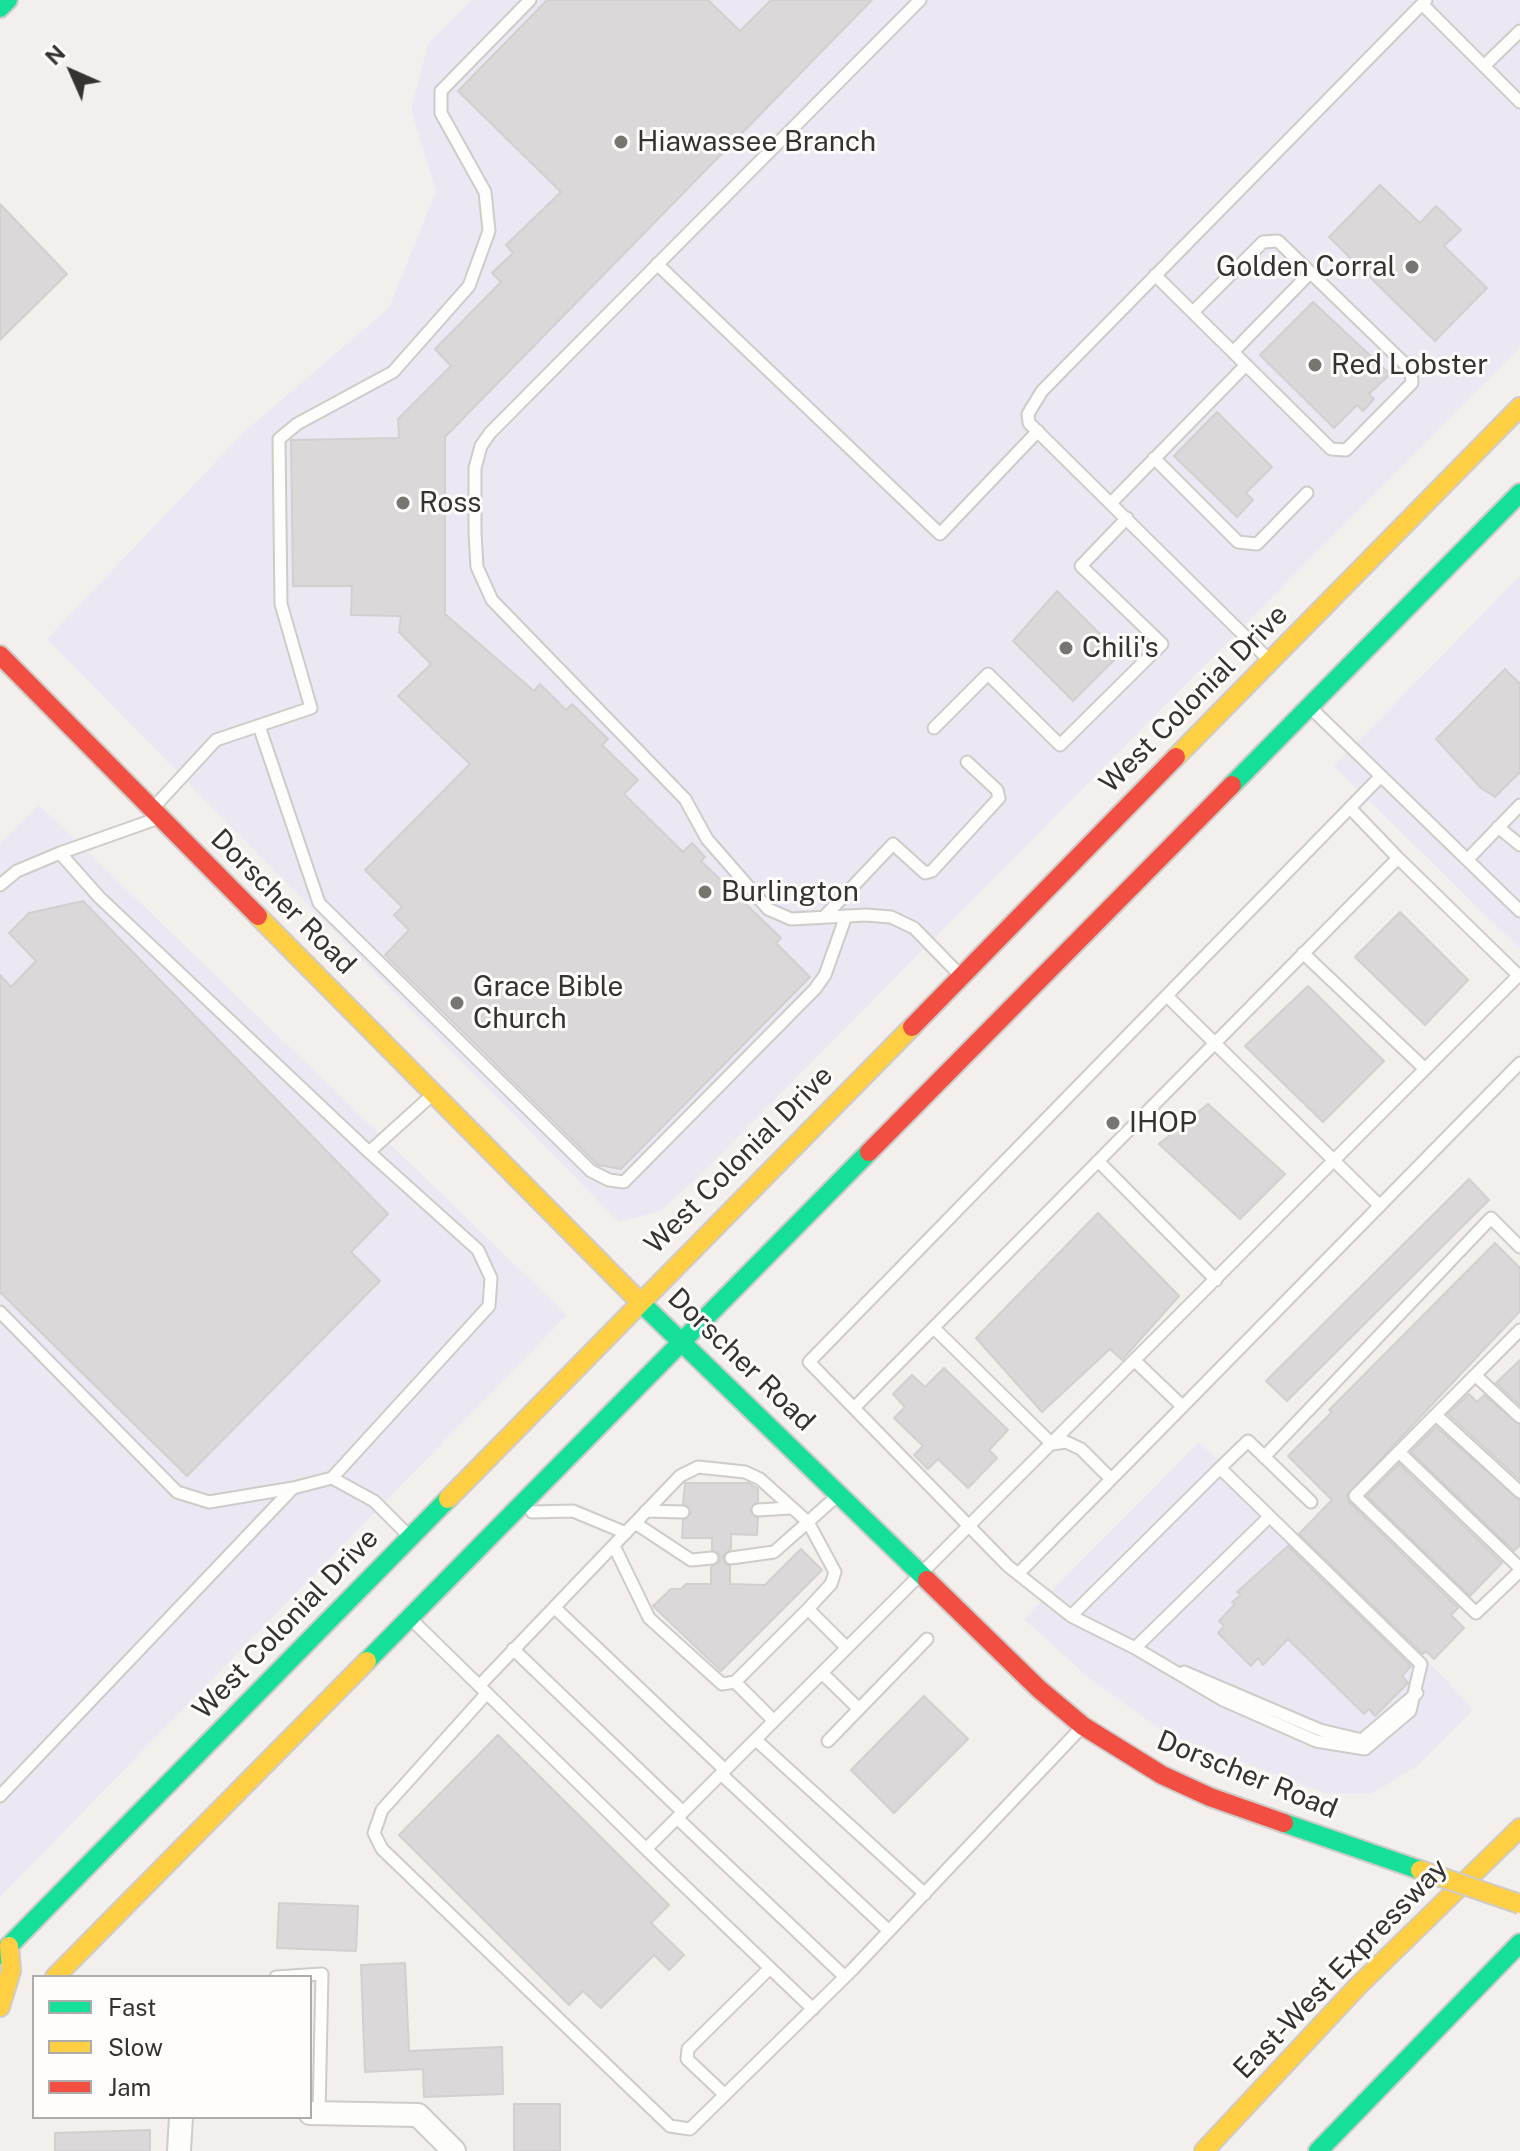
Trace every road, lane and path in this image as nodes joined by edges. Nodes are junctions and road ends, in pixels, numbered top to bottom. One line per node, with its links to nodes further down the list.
1 (8, 0): 5 (main road)
2 (530, 0): 25 (lane)
3 (920, 0): 9 (lane)
4 (1424, 2): 7 (lane); 11 (lane)
5 (0, 8)
6 (1520, 31): 7 (lane)
7 (1484, 66): 8 (lane)
8 (1520, 102)
9 (657, 264): 16 (lane); 40 (lane)
10 (1310, 273): 12 (lane); 13 (lane); 14 (lane)
11 (1155, 275): 12 (lane); 16 (lane)
12 (1193, 312): 13 (lane)
13 (1233, 352): 14 (lane)
14 (1246, 365): 17 (lane)
15 (1520, 407): 23 (main road, West Colonial Drive)
16 (1038, 431): 20 (lane)
17 (1154, 458): 18 (lane); 20 (lane)
18 (1307, 493)
19 (1520, 493): 24 (main road)
20 (1111, 503): 21 (lane)
21 (1127, 518): 23 (lane); 26 (lane)
22 (0, 655): 31 (main road, Dorscher Road)
23 (1275, 666): 42 (main road, West Colonial Drive)
24 (1305, 700): 28 (lane); 59 (main road)
25 (259, 726): 31 (lane); 39 (lane)
26 (934, 728)
27 (967, 762): 40 (lane)
28 (1379, 778): 30 (lane); 36 (lane)
29 (1520, 805): 32 (lane)
30 (1351, 809): 35 (lane); 44 (lane)
31 (156, 814): 34 (lane); 48 (main road, Dorscher Road)
32 (1498, 827): 33 (lane); 36 (lane)
33 (1520, 845)
34 (60, 853): 37 (lane); 49 (lane)
35 (1398, 858): 41 (lane); 43 (lane)
36 (1468, 859): 38 (lane)
37 (0, 885)
38 (1520, 911)
39 (846, 916): 40 (lane); 42 (lane)
40 (824, 917)
41 (1303, 953): 45 (lane); 47 (lane)
42 (961, 975): 55 (main road, West Colonial Drive)
43 (1520, 975): 47 (lane)
44 (1168, 997): 45 (lane); 63 (lane)
45 (1215, 1043): 50 (lane); 51 (lane)
46 (1520, 1063): 52 (lane)
47 (1425, 1069): 50 (lane)
48 (433, 1093): 49 (lane); 55 (main road, Dorscher Road)
49 (369, 1152): 70 (lane)
50 (1335, 1160): 52 (lane); 54 (lane)
51 (1098, 1161): 54 (lane); 57 (lane)
52 (1380, 1206): 62 (lane)
53 (1520, 1247): 68 (lane)
54 (1216, 1280): 60 (lane)
55 (640, 1301): 59 (main road, Dorscher Road); 86 (main road, West Colonial Drive)
56 (0, 1312): 72 (lane)
57 (934, 1328): 63 (lane); 66 (lane)
58 (1520, 1330): 61 (lane)
59 (683, 1343): 74 (main road, Dorscher Road); 80 (main road)
60 (1135, 1361): 62 (lane); 66 (lane)
61 (1475, 1375): 64 (lane); 65 (lane)
62 (1182, 1406): 71 (lane)
63 (854, 1408): 84 (lane)
64 (1436, 1415): 67 (lane); 73 (lane)
65 (1520, 1417)
66 (1052, 1444): 71 (lane); 84 (lane)
67 (1399, 1452): 90 (lane); 90 (lane)
68 (1264, 1457): 69 (lane); 75 (lane)
69 (1220, 1468): 81 (lane); 95 (lane)
70 (332, 1478): 72 (lane); 86 (lane)
71 (1111, 1479): 91 (lane)
72 (293, 1488): 110 (lane)
73 (1520, 1492)
74 (839, 1495): 82 (lane); 92 (main road, Dorscher Road)
75 (1311, 1502)
76 (790, 1508): 77 (lane); 78 (lane); 82 (lane)
77 (758, 1510)
78 (646, 1511): 79 (lane); 83 (lane)
79 (683, 1512)
80 (515, 1513): 85 (lane); 96 (main road)
81 (1269, 1517): 99 (lane); 99 (lane)
82 (808, 1522): 89 (lane); 94 (lane)
83 (635, 1523): 85 (lane); 88 (lane)
84 (971, 1526): 91 (lane); 92 (lane)
85 (626, 1533): 87 (lane)
86 (410, 1537): 112 (main road, West Colonial Drive)
87 (614, 1546): 93 (lane); 102 (lane)
88 (712, 1558)
89 (731, 1558)
90 (1520, 1570)
91 (1018, 1574): 95 (lane)
92 (921, 1576): 98 (lane); 106 (main road, Dorscher Road)
93 (555, 1608): 100 (lane); 109 (lane)
94 (808, 1609): 98 (lane); 102 (lane)
95 (1071, 1616): 99 (lane)
96 (410, 1619): 103 (lane); 122 (main road)
97 (927, 1639): 104 (lane)
98 (847, 1648): 101 (lane)
99 (1135, 1648)
100 (513, 1649): 103 (lane); 111 (lane)
101 (822, 1673): 104 (lane); 105 (lane)
102 (735, 1682): 105 (lane)
103 (483, 1690): 114 (lane); 127 (lane)
104 (859, 1709): 108 (lane)
105 (774, 1721): 107 (lane)
106 (1083, 1726): 115 (lane); 117 (main road, Dorscher Road, bridge)
107 (756, 1740): 109 (lane); 115 (lane)
108 (828, 1741)
109 (723, 1772): 111 (lane); 118 (lane)
110 (0, 1796)
111 (680, 1815): 114 (lane); 124 (lane)
112 (131, 1823): 116 (main road); 120 (main road, West Colonial Drive)
113 (1520, 1828): 132 (main road, East-West Expressway)
114 (646, 1849): 121 (lane)
115 (925, 1894): 118 (lane)
116 (80, 1900)
117 (1520, 1904)
118 (889, 1931): 124 (lane)
119 (1520, 1943): 133 (main road)
120 (3, 1946): 126 (main road)
121 (770, 1968): 125 (lane); 127 (lane)
122 (54, 1972)
123 (307, 1975): 128 (lane)
124 (845, 1977): 125 (lane)
125 (813, 2009): 127 (lane)
126 (8, 2016)
127 (725, 2095)
128 (314, 2113): 131 (street)
129 (181, 2119): 130 (street)
130 (179, 2151)
131 (454, 2151)
132 (1204, 2151)
133 (1318, 2151)

